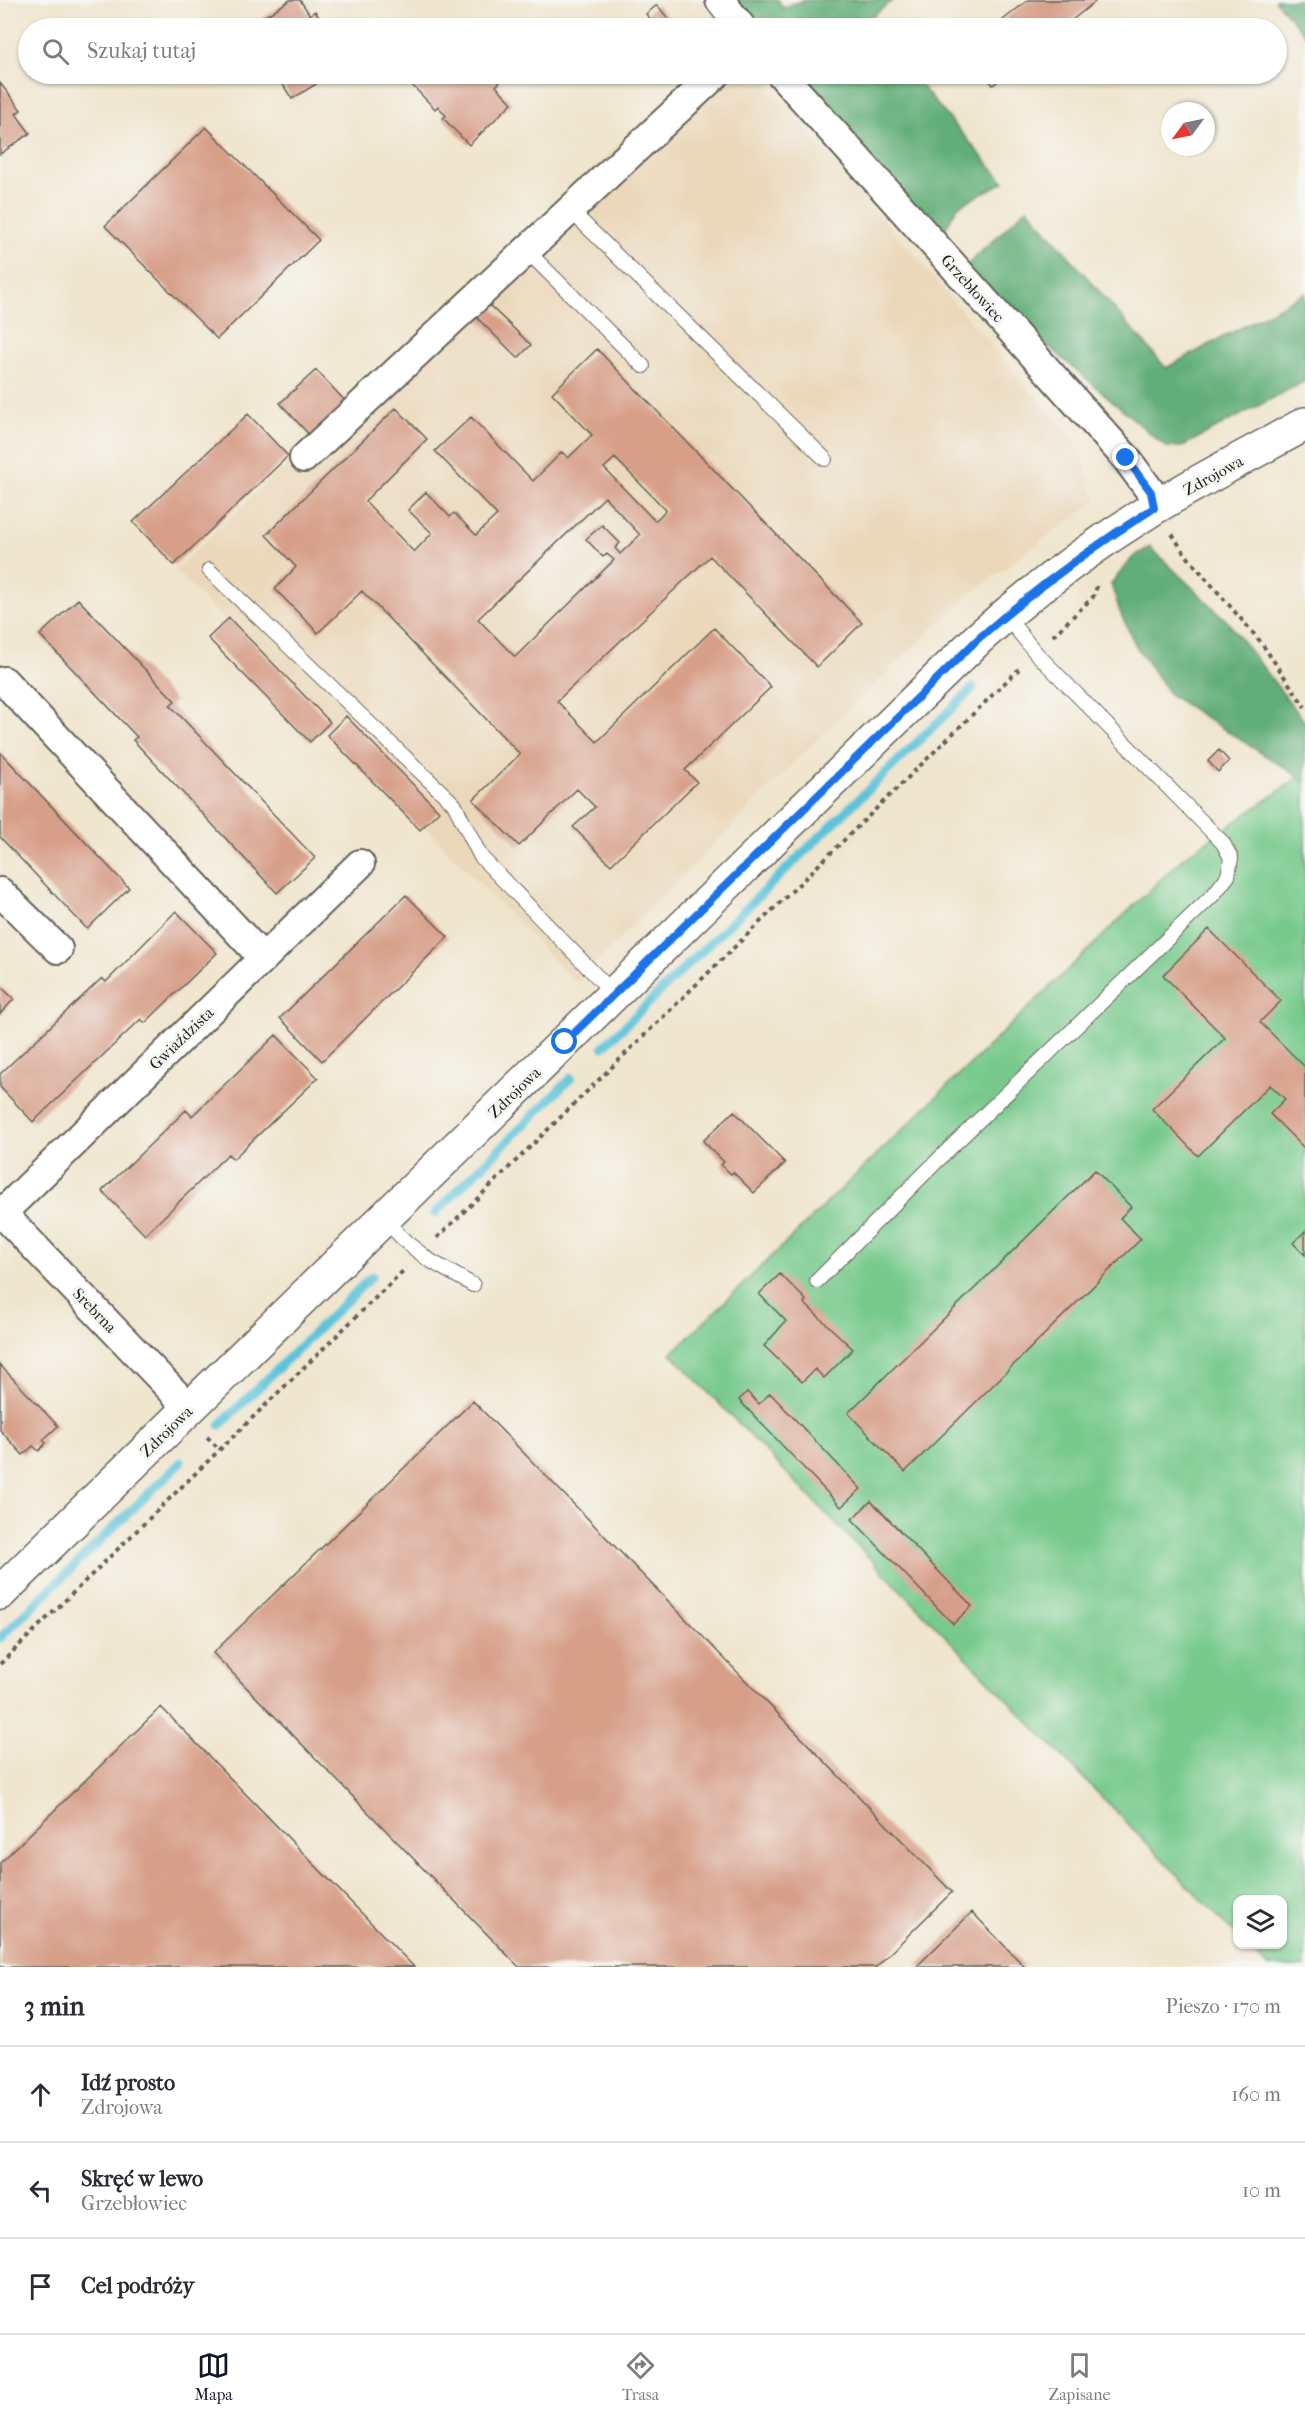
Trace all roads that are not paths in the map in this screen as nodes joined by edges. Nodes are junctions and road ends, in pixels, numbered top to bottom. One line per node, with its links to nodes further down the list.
1 (720, 0): 2 (street)
2 (734, 18)
3 (705, 84): 5 (street)
4 (790, 84): 11 (street, Grzebłowiec)
5 (570, 210): 6 (street); 10 (lane)
6 (526, 250): 7 (lane); 9 (street)
7 (643, 366)
8 (1305, 424): 11 (street, Zdrojowa)
9 (304, 458)
10 (825, 459)
11 (1154, 508): 13 (street, Zdrojowa)
12 (209, 570): 19 (lane)
13 (1005, 615): 19 (street, Zdrojowa); 22 (lane)
14 (4, 681): 18 (street)
15 (360, 864): 18 (street, Gwiaździsta)
16 (0, 892): 17 (street)
17 (58, 949)
18 (263, 958): 20 (street, Gwiaździsta)
19 (614, 994): 21 (street, Zdrojowa)
20 (1, 1212): 24 (street, Srebrna)
21 (384, 1219): 23 (lane); 24 (street, Zdrojowa)
22 (817, 1281)
23 (473, 1285)
24 (189, 1408): 25 (street, Zdrojowa)
25 (0, 1593)

